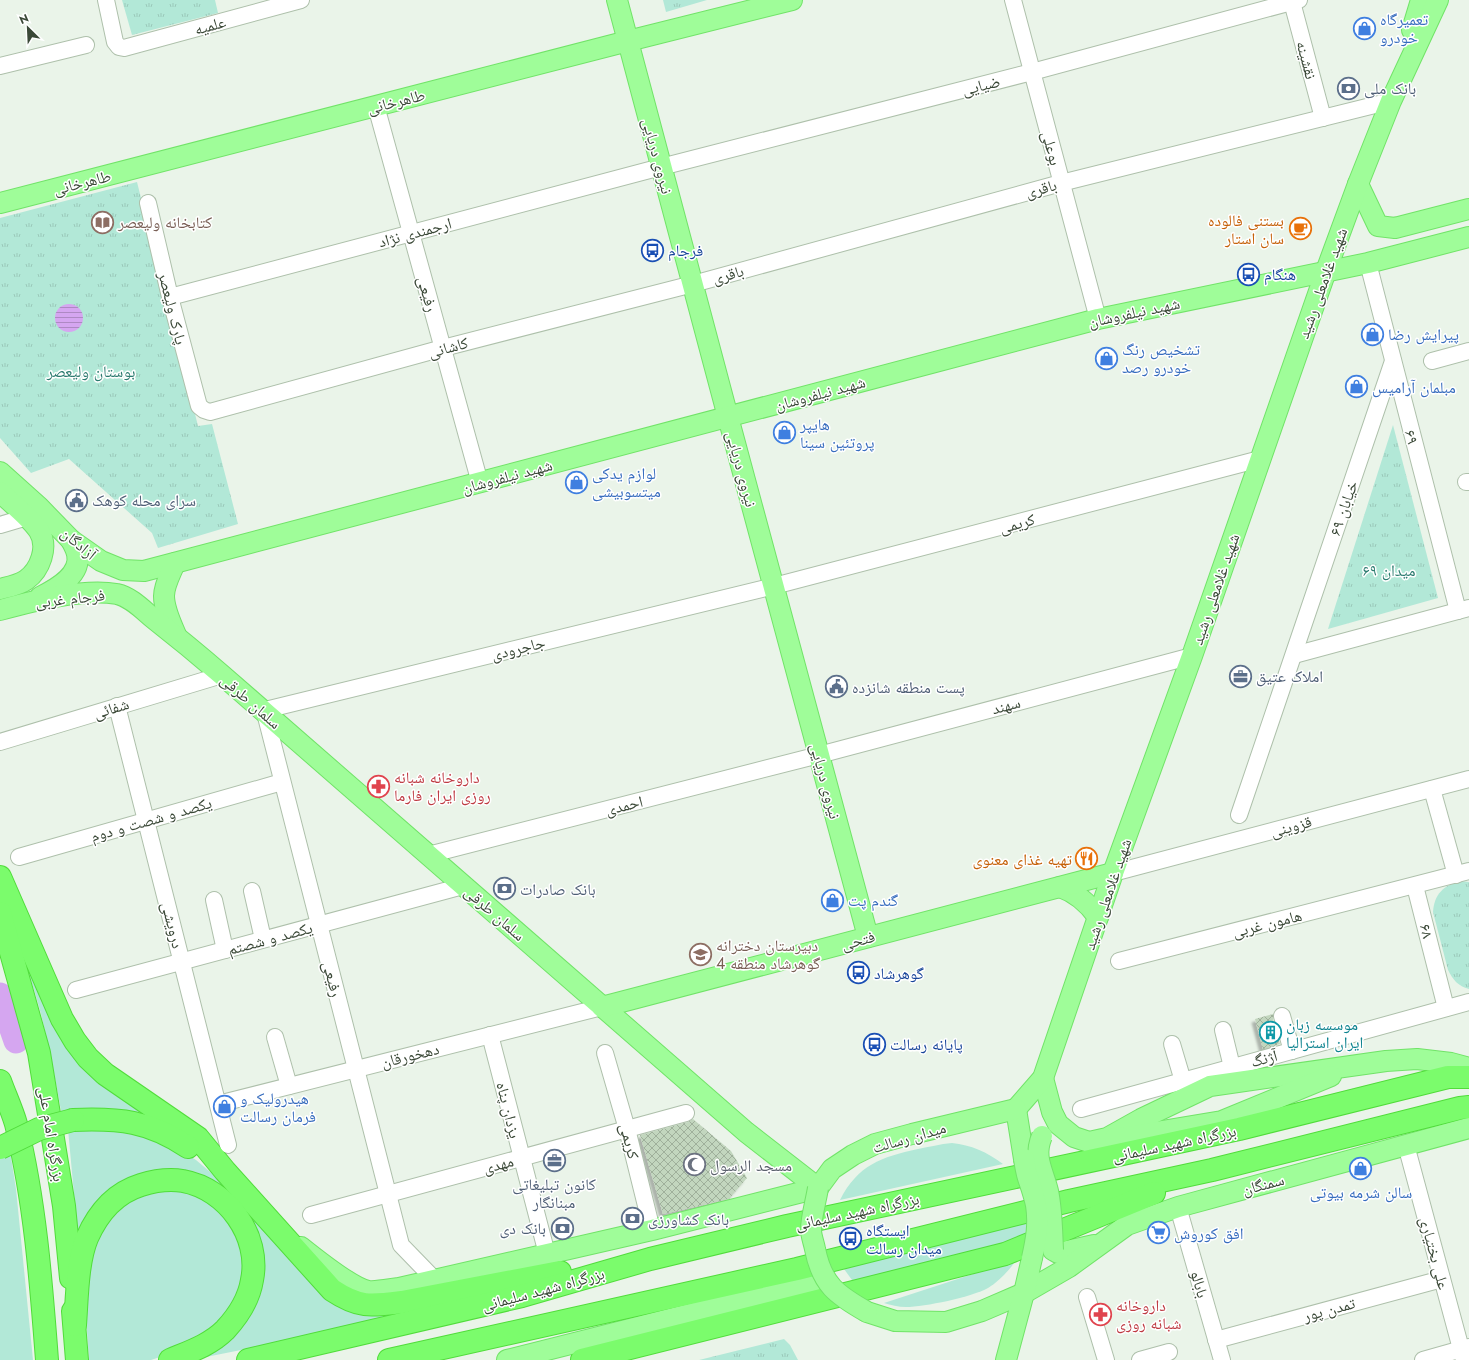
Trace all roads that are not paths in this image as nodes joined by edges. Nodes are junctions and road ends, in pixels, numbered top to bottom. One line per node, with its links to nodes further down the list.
1 (106, 0): 2 (street, علمیه)
2 (301, 0)
3 (617, 0): 9 (main road, نیروی دریایی)
4 (792, 0): 9 (main road, طاهرخانی)
5 (1013, 0): 12 (street, بوعلی)
6 (1422, 0): 13 (main road, شهید غلامعلی رشید)
7 (1438, 0): 13 (main road, شهید غلامعلی رشید)
8 (1295, 1): 12 (street, ضیایی); 15 (street, نقشینه)
9 (628, 41): 14 (main road, طاهرخانی); 16 (main road, نیروی دریایی)
10 (86, 45): 11 (street)
11 (0, 66)
12 (1032, 72): 16 (street, ضیایی); 17 (street, بوعلی)
13 (1391, 101): 15 (street, باقری); 18 (main road, شهید غلامعلی رشید)
14 (376, 106): 19 (main road, طاهرخانی); 22 (street, رفیعی)
15 (1323, 118): 17 (street, باقری)
16 (661, 167): 22 (street, ارجمندی نژاد); 26 (main road, نیروی دریایی)
17 (1061, 183): 26 (street, باقری); 28 (street, بوعلی)
18 (1358, 184): 21 (main road); 25 (main road, شهید غلامعلی رشید)
19 (0, 203)
20 (148, 203): 27 (street, پارک ولیعصر)
21 (1469, 209)
22 (411, 233): 27 (street, ارجمندی نژاد); 29 (street, رفیعی)
23 (1469, 237): 24 (main road, شهید نیلفروشان)
24 (1368, 263): 25 (main road, شهید نیلفروشان); 31 (street, ۶۹)
25 (1326, 271): 28 (main road, شهید نیلفروشان); 35 (main road, شهید غلامعلی رشید)
26 (693, 284): 29 (street, کاشانی); 34 (main road, نیروی دریایی)
27 (170, 297): 33 (street, پارک ولیعصر)
28 (1098, 320): 34 (main road, شهید نیلفروشان)
29 (442, 348): 33 (street, کاشانی); 37 (street, رفیعی)
30 (1469, 351): 32 (street)
31 (1393, 361): 47 (street, ۶۹); 49 (street, خیابان ۶۹)
32 (1432, 361)
33 (204, 410)
34 (728, 417): 37 (main road, شهید نیلفروشان); 43 (main road, نیروی دریایی)
35 (1260, 459): 43 (street, کریمی); 50 (main road, شهید غلامعلی رشید)
36 (0, 472): 41 (main road, آزادگان)
37 (480, 483): 42 (main road, شهید نیلفروشان)
38 (0, 492): 39 (main road)
39 (27, 517): 40 (street); 44 (main road, فرجام غربی)
40 (0, 525)
41 (72, 540): 42 (main road, آزادگان); 45 (main road)
42 (175, 563): 48 (main road)
43 (774, 586): 53 (street, جاجرودی); 55 (main road, نیروی دریایی)
44 (0, 590)
45 (32, 601): 46 (main road, فرجام غربی); 48 (main road, فرجام غربی)
46 (0, 610)
47 (1463, 610): 49 (street)
48 (176, 635): 51 (main road, سلمان طرقی)
49 (1294, 655): 59 (street, خیابان ۶۹)
50 (1192, 656): 55 (street, سهند); 63 (main road, شهید غلامعلی رشید)
51 (222, 675): 52 (street, شفائی); 53 (main road, سلمان طرقی)
52 (117, 706): 54 (street, شفائی); 60 (street, درویشی)
53 (263, 712): 57 (street, رفیعی); 61 (main road, سلمان طرقی)
54 (0, 742)
55 (819, 755): 61 (street, احمدی); 74 (main road, نیروی دریایی)
56 (1469, 779): 58 (street, قزوینی)
57 (282, 782): 60 (street, یکصد و شصت و دوم); 73 (street, رفیعی)
58 (1432, 789): 63 (street, قزوینی); 64 (street)
59 (1239, 815)
60 (146, 820): 62 (street, یکصد و شصت و دوم); 77 (street, درویشی)
61 (428, 855): 66 (main road, سلمان طرقی)
62 (20, 857)
63 (1114, 873): 68 (main road, فتحی); 72 (main road, شهید غلامعلی رشید)
64 (1462, 873): 67 (street)
65 (0, 877): 113 (highway)
66 (463, 886): 73 (street, یکصد و شصتم); 81 (main road, سلمان طرقی)
67 (1415, 886): 78 (street, هامون غربی); 82 (street, ۶۸)
68 (1060, 887): 72 (main road); 74 (main road, فتحی)
69 (252, 891): 75 (street)
70 (214, 900): 76 (street)
71 (0, 913): 129 (highway, بزرگراه امام علی)
72 (1098, 917): 95 (main road, شهید غلامعلی رشید)
73 (319, 924): 75 (street, یکصد و شصتم); 93 (street, رفیعی)
74 (868, 937): 81 (main road, فتحی)
75 (263, 939): 76 (street, یکصد و شصتم)
76 (225, 950): 77 (street, یکصد و شصتم)
77 (182, 961): 79 (street, یکصد و شصتم); 99 (street, درویشی)
78 (1119, 961)
79 (76, 990)
80 (1469, 1002): 82 (street)
81 (602, 1007): 85 (street, دهخورقان); 114 (main road, سلمان طرقی)
82 (1446, 1008): 88 (street, آژنگ)
83 (1282, 1016): 88 (street)
84 (1223, 1030): 90 (street)
85 (490, 1035): 93 (street, دهخورقان); 111 (street, یزدان پناه)
86 (275, 1037): 98 (street)
87 (1172, 1044): 97 (street)
88 (1292, 1051): 90 (street, آژنگ)
89 (605, 1053): 106 (street, کریمی)
90 (1232, 1067): 97 (street, آژنگ)
91 (1355, 1067): 92 (main road); 107 (main road); 107 (main road)
92 (1469, 1068)
93 (356, 1069): 98 (street, دهخورقان); 115 (street, رفیعی)
94 (1469, 1077): 122 (highway, بزرگراه شهید سلیمانی)
95 (1043, 1078): 101 (main road, شهید غلامعلی رشید); 104 (main road)
96 (0, 1081): 133 (highway, بزرگراه امام علی)
97 (1183, 1081): 102 (street, آژنگ)
98 (289, 1086): 99 (street, دهخورقان)
99 (218, 1104): 108 (street, درویشی)
100 (1469, 1108): 112 (highway, بزرگراه شهید سلیمانی)
101 (1016, 1109): 114 (main road, میدان رسالت); 127 (main road, bridge)
102 (1081, 1109)
103 (686, 1113): 106 (street, مهدی)
104 (1058, 1124): 107 (main road); 120 (main road, bridge)
105 (1469, 1128): 109 (main road, سمنگان)
106 (627, 1129): 111 (street, مهدی); 119 (street, کریمی)
107 (1107, 1138)
108 (228, 1144)
109 (1406, 1145): 116 (main road, سمنگان); 124 (street, علی بختیاری)
110 (0, 1148): 113 (highway, bridge)
111 (521, 1158): 115 (street, مهدی); 121 (street, یزدان پناه)
112 (1212, 1170): 137 (highway, بزرگراه شهید سلیمانی); 139 (highway)
113 (224, 1171): 118 (highway)
114 (818, 1188): 119 (main road, بزرگراه شهید سلیمانی); 126 (main road, میدان رسالت, bridge)
115 (387, 1194): 117 (street, مهدی); 125 (street, رفیعی)
116 (1178, 1207): 120 (main road, سمنگان); 130 (street, بابالو)
117 (311, 1215)
118 (274, 1226): 122 (highway); 125 (main road, بزرگراه شهید سلیمانی)
119 (652, 1230): 121 (main road, بزرگراه شهید سلیمانی)
120 (1102, 1243): 123 (main road, سمنگان)
121 (547, 1254): 125 (main road, بزرگراه شهید سلیمانی)
122 (650, 1259): 136 (highway, بزرگراه شهید سلیمانی)
123 (1069, 1267): 127 (main road, میدان رسالت)
124 (1442, 1278): 130 (street, تمدن پور); 132 (street, علی بختیاری)
125 (434, 1279)
126 (825, 1280): 127 (main road, میدان رسالت, bridge); 138 (main road)
127 (1024, 1294): 140 (main road)
128 (1088, 1297): 141 (street)
129 (75, 1325): 134 (highway, بزرگراه امام علی); 135 (highway)
130 (1216, 1340): 143 (street, بابالو)
131 (1169, 1352): 142 (street)
132 (1465, 1352): 144 (street)
133 (47, 1360)
134 (77, 1360)
135 (170, 1360)
136 (248, 1360)
137 (389, 1360)
138 (508, 1360)
139 (582, 1360)
140 (1006, 1360)
141 (1106, 1360)
142 (1140, 1360)
143 (1222, 1360)
144 (1423, 1360)

